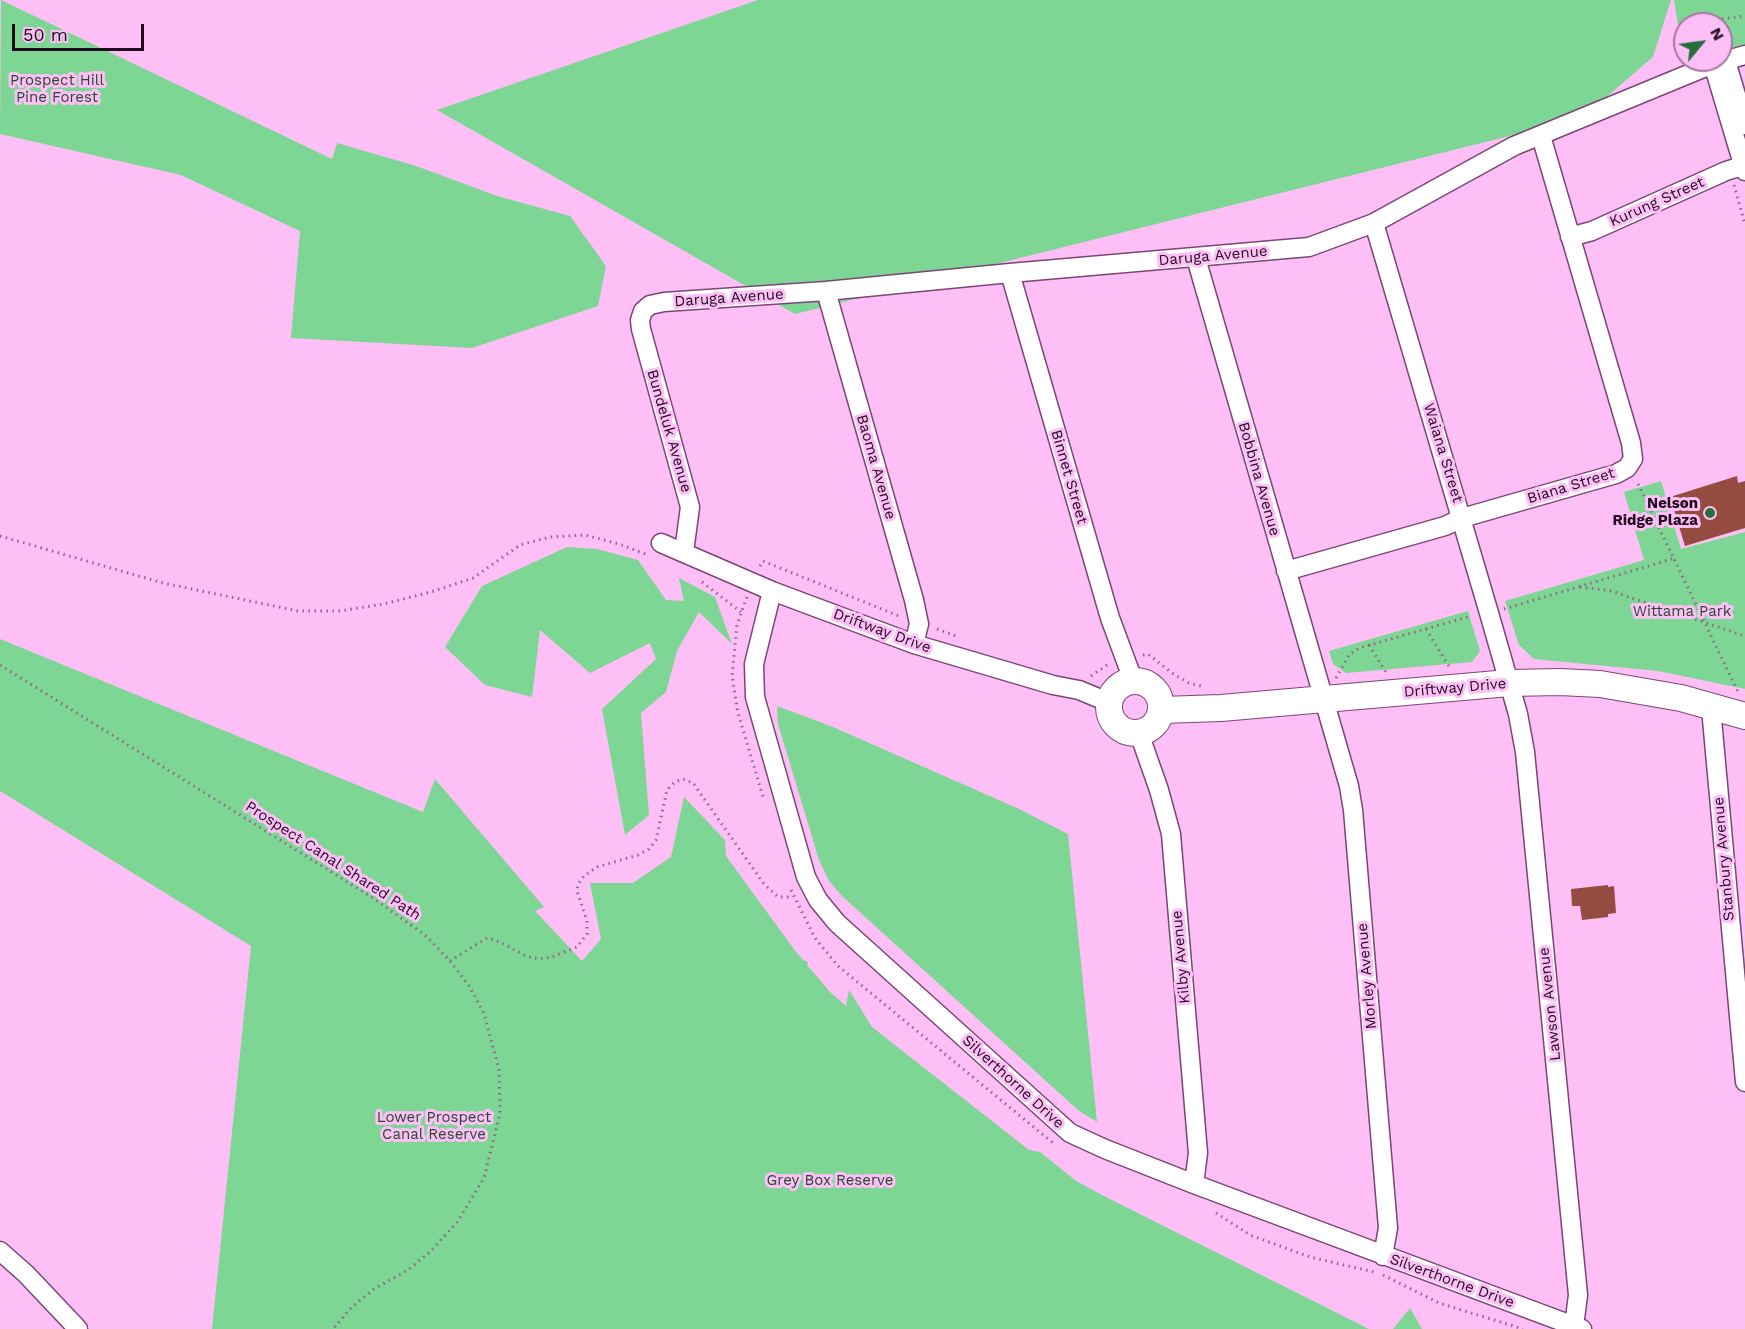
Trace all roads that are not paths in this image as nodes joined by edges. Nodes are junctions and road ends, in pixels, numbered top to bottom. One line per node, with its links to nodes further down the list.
1 (1698, 72): 5 (street, Daruga Avenue)
2 (1722, 72): 6 (street)
3 (1724, 72): 4 (street)
4 (1745, 125)
5 (1541, 136): 7 (street, Daruga Avenue); 8 (street, Biana Street)
6 (1744, 167): 8 (street, Kurung Street)
7 (1374, 223): 9 (street, Daruga Avenue); 13 (street, Waiana Street)
8 (1570, 237): 13 (street, Biana Street)
9 (1196, 258): 10 (street, Daruga Avenue); 16 (street, Bobbina Avenue)
10 (1010, 273): 11 (street, Daruga Avenue); 19 (street, Binnet Street)
11 (826, 291): 12 (street, Daruga Avenue); 18 (street, Baoma Avenue)
12 (643, 311): 15 (street, Bundeluk Avenue)
13 (1462, 518): 16 (street, Biana Street); 20 (street, Waiana Street)
14 (657, 550): 15 (street, Driftway Drive)
15 (684, 552): 17 (street, Driftway Drive)
16 (1286, 571): 21 (street, Bobbina Avenue)
17 (772, 591): 18 (street, Driftway Drive); 28 (street, Silverthorne Drive)
18 (914, 644): 22 (street, Driftway Drive)
19 (1133, 680): 22 (street); 24 (street)
20 (1509, 683): 21 (street, Driftway Drive); 23 (street, Driftway Drive); 31 (street, Lawson Avenue)
21 (1329, 690): 24 (street, Driftway Drive); 30 (street, Morley Avenue)
22 (1108, 702): 26 (street)
23 (1711, 708): 25 (street, Driftway Drive); 27 (street, Stanbury Avenue)
24 (1162, 710): 26 (street)
25 (1745, 716)
26 (1139, 733): 28 (street, Kilby Avenue)
27 (1745, 1082)
28 (1194, 1184): 30 (street, Silverthorne Drive)
29 (0, 1251): 32 (street)
30 (1383, 1256): 31 (street, Silverthorne Drive)
31 (1578, 1328)
32 (78, 1329)

